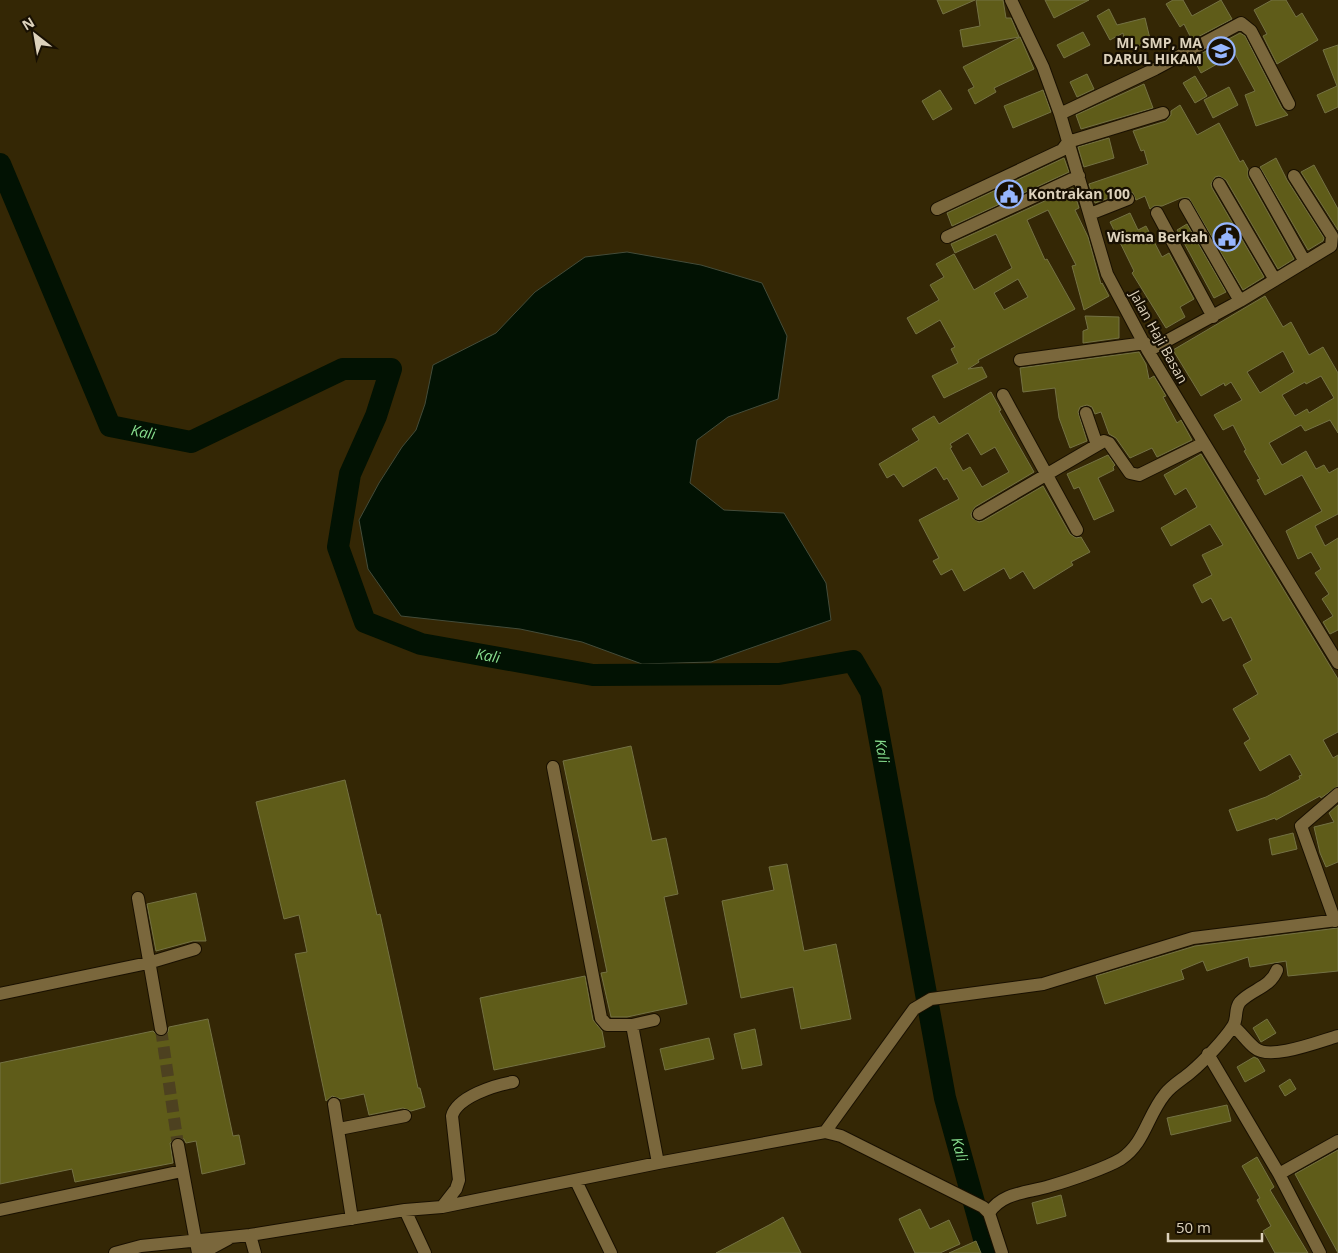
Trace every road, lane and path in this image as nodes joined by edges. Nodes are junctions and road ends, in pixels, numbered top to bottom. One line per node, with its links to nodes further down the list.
1 (1011, 0): 3 (street, Jalan Haji Basan)
2 (1289, 104): 3 (street)
3 (1060, 114): 5 (street, Jalan Haji Basan)
4 (1163, 114): 5 (street)
5 (1068, 142): 7 (street, Jalan Haji Basan); 12 (street)
6 (1255, 173): 16 (street)
7 (1079, 176): 14 (street, Jalan Haji Basan); 15 (street)
8 (1294, 176): 16 (street)
9 (1219, 184): 17 (street)
10 (1128, 199): 14 (street)
11 (1185, 205): 18 (street)
12 (937, 210)
13 (1157, 213): 19 (street)
14 (1090, 214): 20 (street, Jalan Haji Basan)
15 (947, 237)
16 (1305, 262): 17 (street)
17 (1275, 280): 18 (street)
18 (1240, 302): 19 (street)
19 (1213, 316): 20 (street)
20 (1147, 347): 21 (street); 24 (street, Jalan Haji Basan)
21 (1020, 360)
22 (1003, 395): 26 (street)
23 (1086, 413): 25 (street)
24 (1204, 443): 25 (street); 29 (street, Jalan Haji Basan)
25 (1097, 445): 26 (street)
26 (1047, 476): 27 (street); 28 (street)
27 (979, 514)
28 (1077, 530)
29 (1338, 663)
30 (553, 767): 39 (street)
31 (1338, 794): 33 (street)
32 (138, 898): 35 (street)
33 (1337, 921): 48 (street)
34 (195, 949): 35 (street)
35 (148, 963): 37 (street); 41 (street)
36 (1277, 970): 40 (street)
37 (0, 994)
38 (654, 1020): 39 (street)
39 (632, 1025): 51 (street)
40 (1233, 1026): 42 (street); 43 (street)
41 (161, 1029)
42 (1338, 1036)
43 (1208, 1054): 53 (street); 58 (street)
44 (513, 1082): 55 (street)
45 (334, 1104): 47 (street)
46 (405, 1116): 47 (street)
47 (339, 1129): 59 (street)
48 (825, 1132): 51 (street); 58 (street)
49 (1338, 1141): 53 (street)
50 (178, 1145): 52 (street)
51 (658, 1163): 54 (street)
52 (182, 1171): 56 (street); 62 (street)
53 (1279, 1174): 70 (street)
54 (576, 1181): 55 (street); 68 (street)
55 (442, 1207): 57 (street)
56 (0, 1210)
57 (405, 1210): 59 (street); 67 (street)
58 (986, 1210): 69 (street)
59 (352, 1219): 60 (street)
60 (250, 1235): 61 (street); 66 (street)
61 (233, 1237): 62 (street); 65 (street)
62 (195, 1239): 63 (street); 64 (street)
63 (115, 1253)
64 (198, 1253)
65 (202, 1253)
66 (256, 1253)
67 (425, 1253)
68 (611, 1253)
69 (1002, 1253)
70 (1320, 1253)

